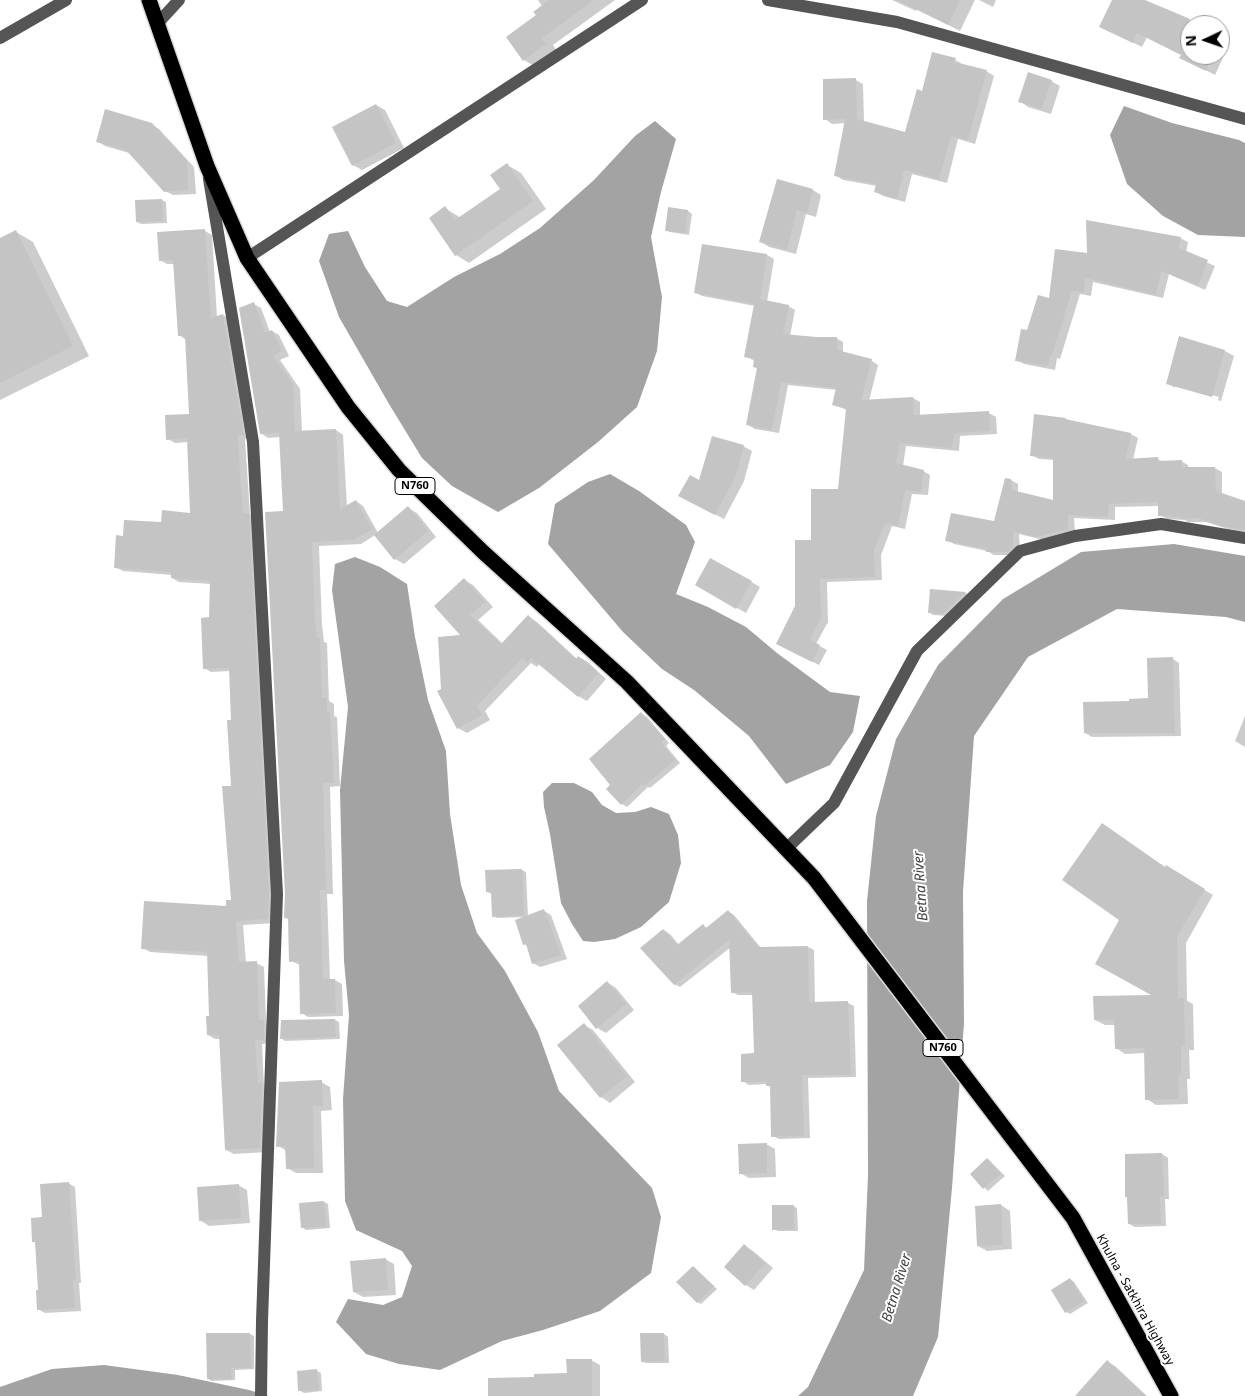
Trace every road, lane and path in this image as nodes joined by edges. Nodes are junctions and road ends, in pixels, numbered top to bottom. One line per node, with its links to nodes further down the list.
1 (66, 0): 7 (street)
2 (149, 0): 6 (highway, N760)
3 (179, 0): 6 (street)
4 (642, 0): 10 (street)
5 (768, 0): 8 (street)
6 (157, 24): 9 (highway, N760)
7 (0, 38)
8 (1245, 119)
9 (207, 166): 10 (highway, N760); 13 (street)
10 (247, 258): 12 (highway, N760)
11 (1245, 538): 12 (street)
12 (786, 849): 14 (highway, Khulna - Satkhira Highway / N760)
13 (261, 1396)
14 (1171, 1396)

